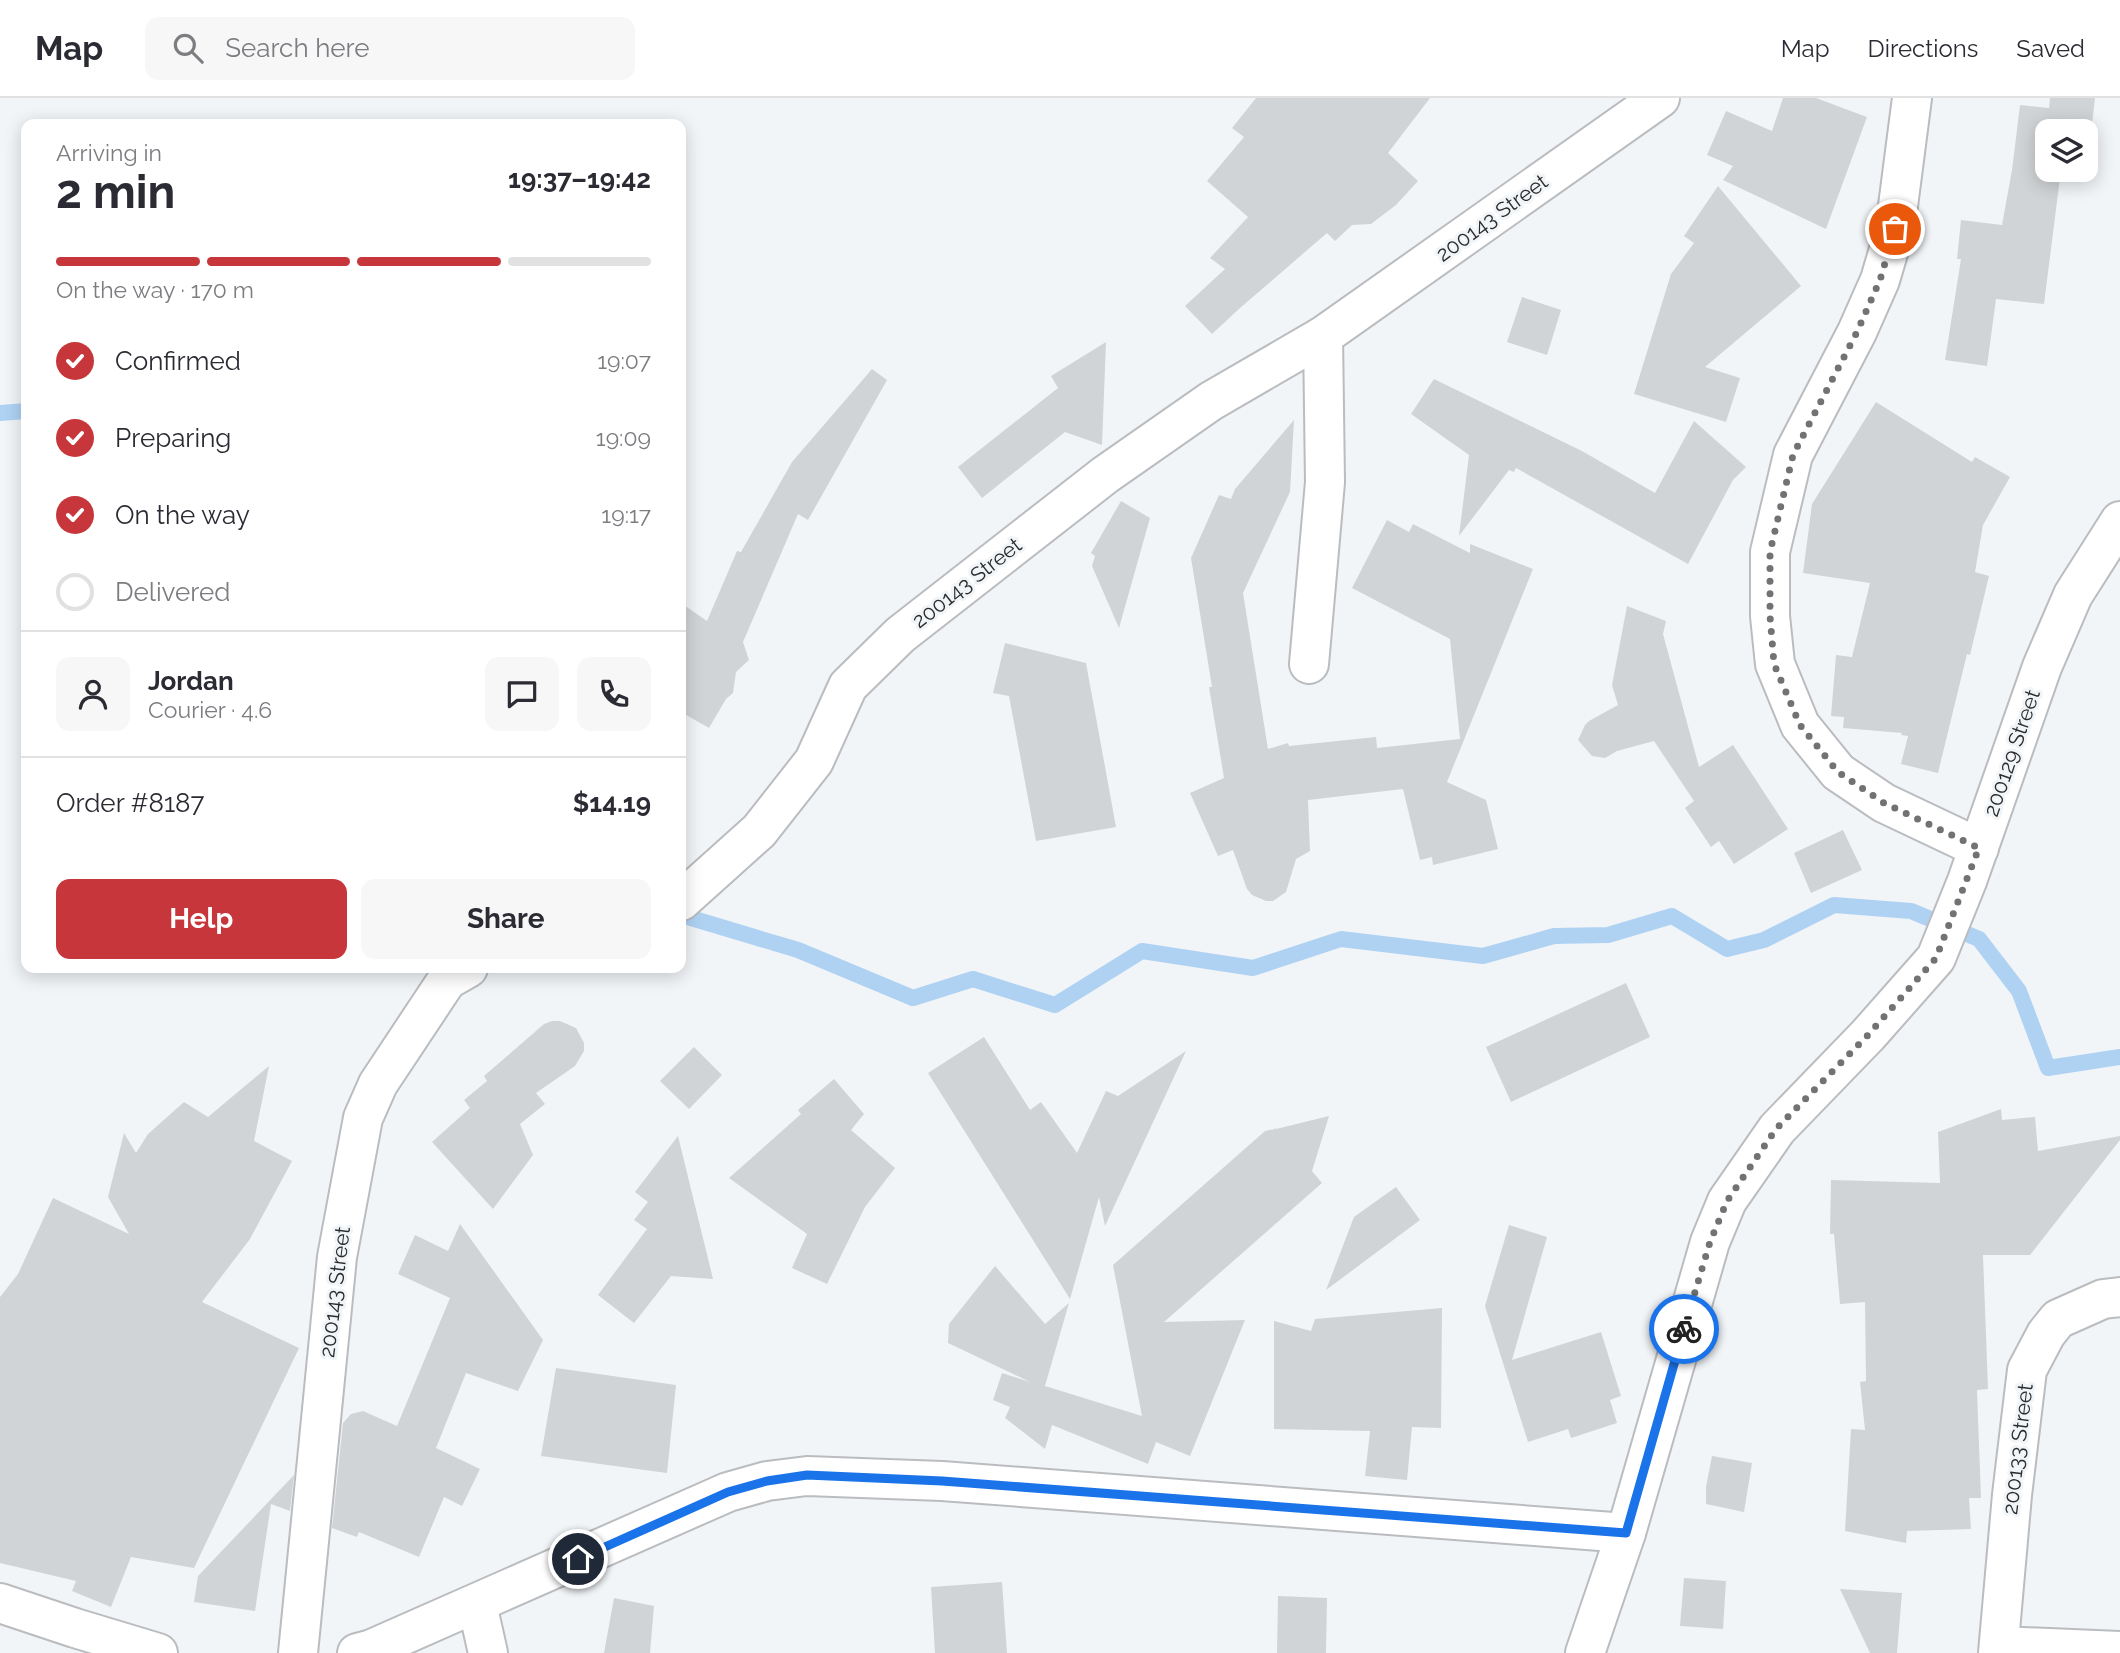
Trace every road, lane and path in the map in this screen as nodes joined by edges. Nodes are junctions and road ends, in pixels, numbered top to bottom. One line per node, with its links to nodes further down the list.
1 (1660, 98): 3 (street, 200143 Street)
2 (1912, 98): 6 (street)
3 (1323, 336): 5 (street); 7 (street, 200143 Street)
4 (2120, 521): 6 (street, 200129 Street)
5 (1308, 664)
6 (1973, 865): 10 (street, 200129 Street)
7 (686, 897)
8 (459, 973): 16 (street, 200143 Street)
9 (2120, 1297): 13 (street, 200133 Street)
10 (1626, 1533): 12 (street); 19 (street, 200129 Street)
11 (0, 1603): 15 (street)
12 (477, 1604): 17 (street); 18 (street)
13 (1999, 1650): 14 (street)
14 (2120, 1651)
15 (158, 1653)
16 (298, 1653)
17 (357, 1653)
18 (488, 1653)
19 (1585, 1653)

